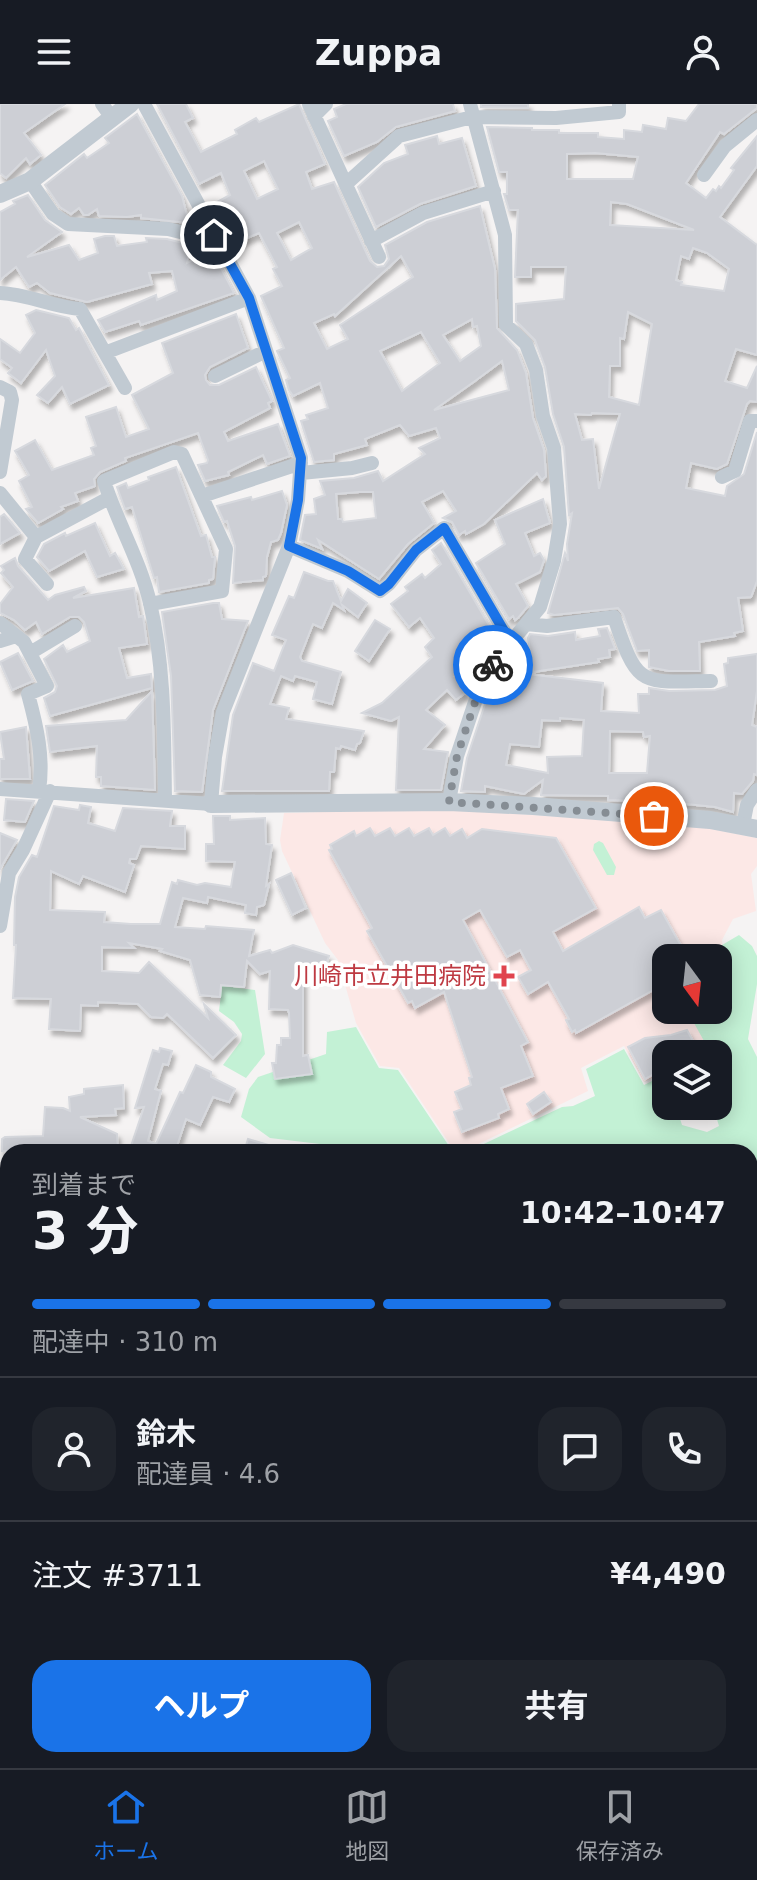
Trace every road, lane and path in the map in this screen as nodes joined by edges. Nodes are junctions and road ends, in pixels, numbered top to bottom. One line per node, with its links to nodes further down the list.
1 (130, 104): 7 (street)
2 (144, 104): 14 (street)
3 (326, 104): 5 (street)
4 (619, 104): 6 (street)
5 (311, 110): 11 (street)
6 (471, 110): 11 (street); 12 (street)
7 (107, 111): 10 (street)
8 (757, 120): 9 (street)
9 (704, 175)
10 (30, 181): 13 (street); 14 (street)
11 (346, 184): 15 (street)
12 (494, 191): 15 (street); 37 (street)
13 (0, 194)
14 (217, 241): 18 (street)
15 (371, 241): 16 (street)
16 (379, 257)
17 (0, 293): 20 (street)
18 (249, 298): 19 (street); 20 (street)
19 (266, 351): 21 (street); 26 (street)
20 (107, 352): 23 (street)
21 (215, 376)
22 (0, 387): 27 (street)
23 (125, 388)
24 (757, 421): 28 (street)
25 (372, 463): 26 (street)
26 (301, 468): 30 (street); 33 (street)
27 (0, 472)
28 (722, 477)
29 (0, 493): 32 (street)
30 (202, 496): 31 (street); 35 (street)
31 (109, 498): 32 (street); 35 (street)
32 (36, 537): 34 (street)
33 (289, 546): 41 (street); 49 (street)
34 (47, 584)
35 (150, 604): 47 (street)
36 (0, 623): 39 (street)
37 (526, 624): 41 (street); 43 (street)
38 (75, 626): 42 (street)
39 (16, 636): 40 (street); 42 (street)
40 (0, 641)
41 (511, 643): 48 (street)
42 (30, 653): 46 (street)
43 (711, 681)
44 (0, 789): 46 (street)
45 (757, 790): 50 (street)
46 (45, 791): 47 (street); 51 (street)
47 (165, 800): 49 (street)
48 (449, 802): 49 (street); 50 (street)
49 (211, 804)
50 (752, 824)
51 (0, 915): 52 (street)
52 (0, 926)

